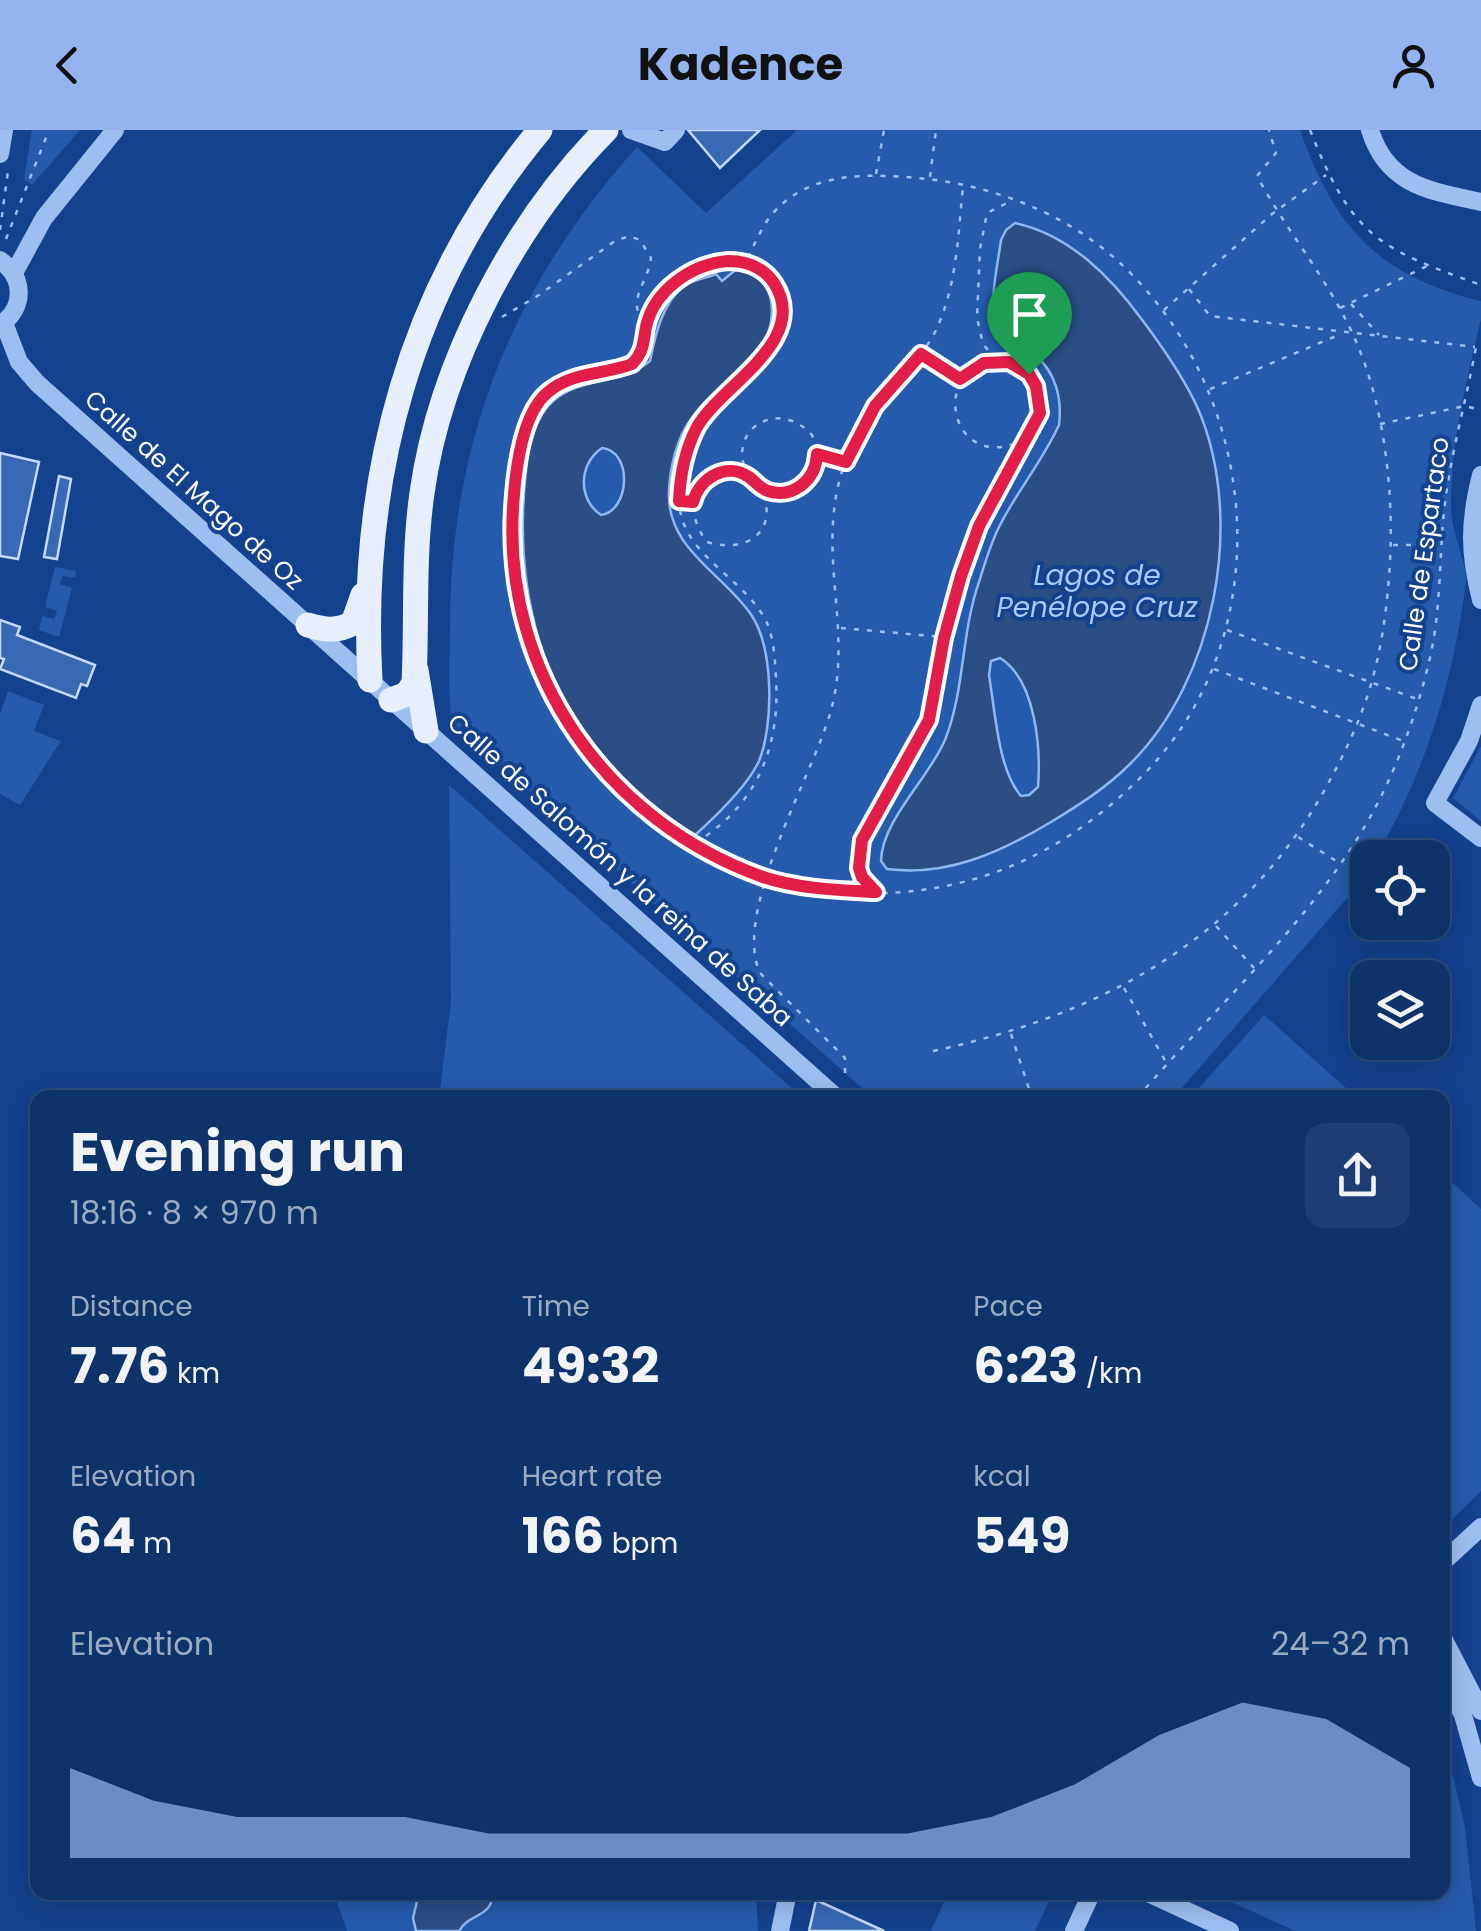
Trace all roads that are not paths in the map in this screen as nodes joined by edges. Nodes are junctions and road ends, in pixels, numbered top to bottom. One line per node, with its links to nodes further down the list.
1 (4, 130): 8 (street)
2 (115, 130): 10 (street)
3 (606, 130): 16 (main road)
4 (631, 130): 5 (street)
5 (676, 130)
6 (1370, 130): 9 (street)
7 (537, 131): 13 (main road)
8 (5, 159)
9 (1481, 202)
10 (7, 266): 11 (street)
11 (2, 324): 15 (street, Calle de El Mago de Oz)
12 (1481, 476): 14 (street)
13 (368, 581): 15 (main road); 17 (main road)
14 (1481, 600)
15 (308, 625): 17 (street, Calle de El Mago de Oz)
16 (415, 660): 17 (main road); 18 (main road); 20 (main road)
17 (369, 669): 18 (street, Calle de Salomón y la reina de Saba)
18 (391, 700): 20 (street, Calle de Salomón y la reina de Saba)
19 (1481, 704): 21 (street)
20 (426, 731): 22 (street, Calle de Salomón y la reina de Saba)
21 (1481, 838)
22 (828, 1090)
23 (1481, 1527): 24 (street)
24 (1450, 1556)
25 (1450, 1651): 27 (street)
26 (1450, 1689): 28 (street)
27 (1481, 1711)
28 (1481, 1778)
29 (786, 1900): 32 (street)
30 (1088, 1900): 33 (street)
31 (1163, 1900): 34 (street)
32 (780, 1931)
33 (1074, 1931)
34 (1230, 1931)

